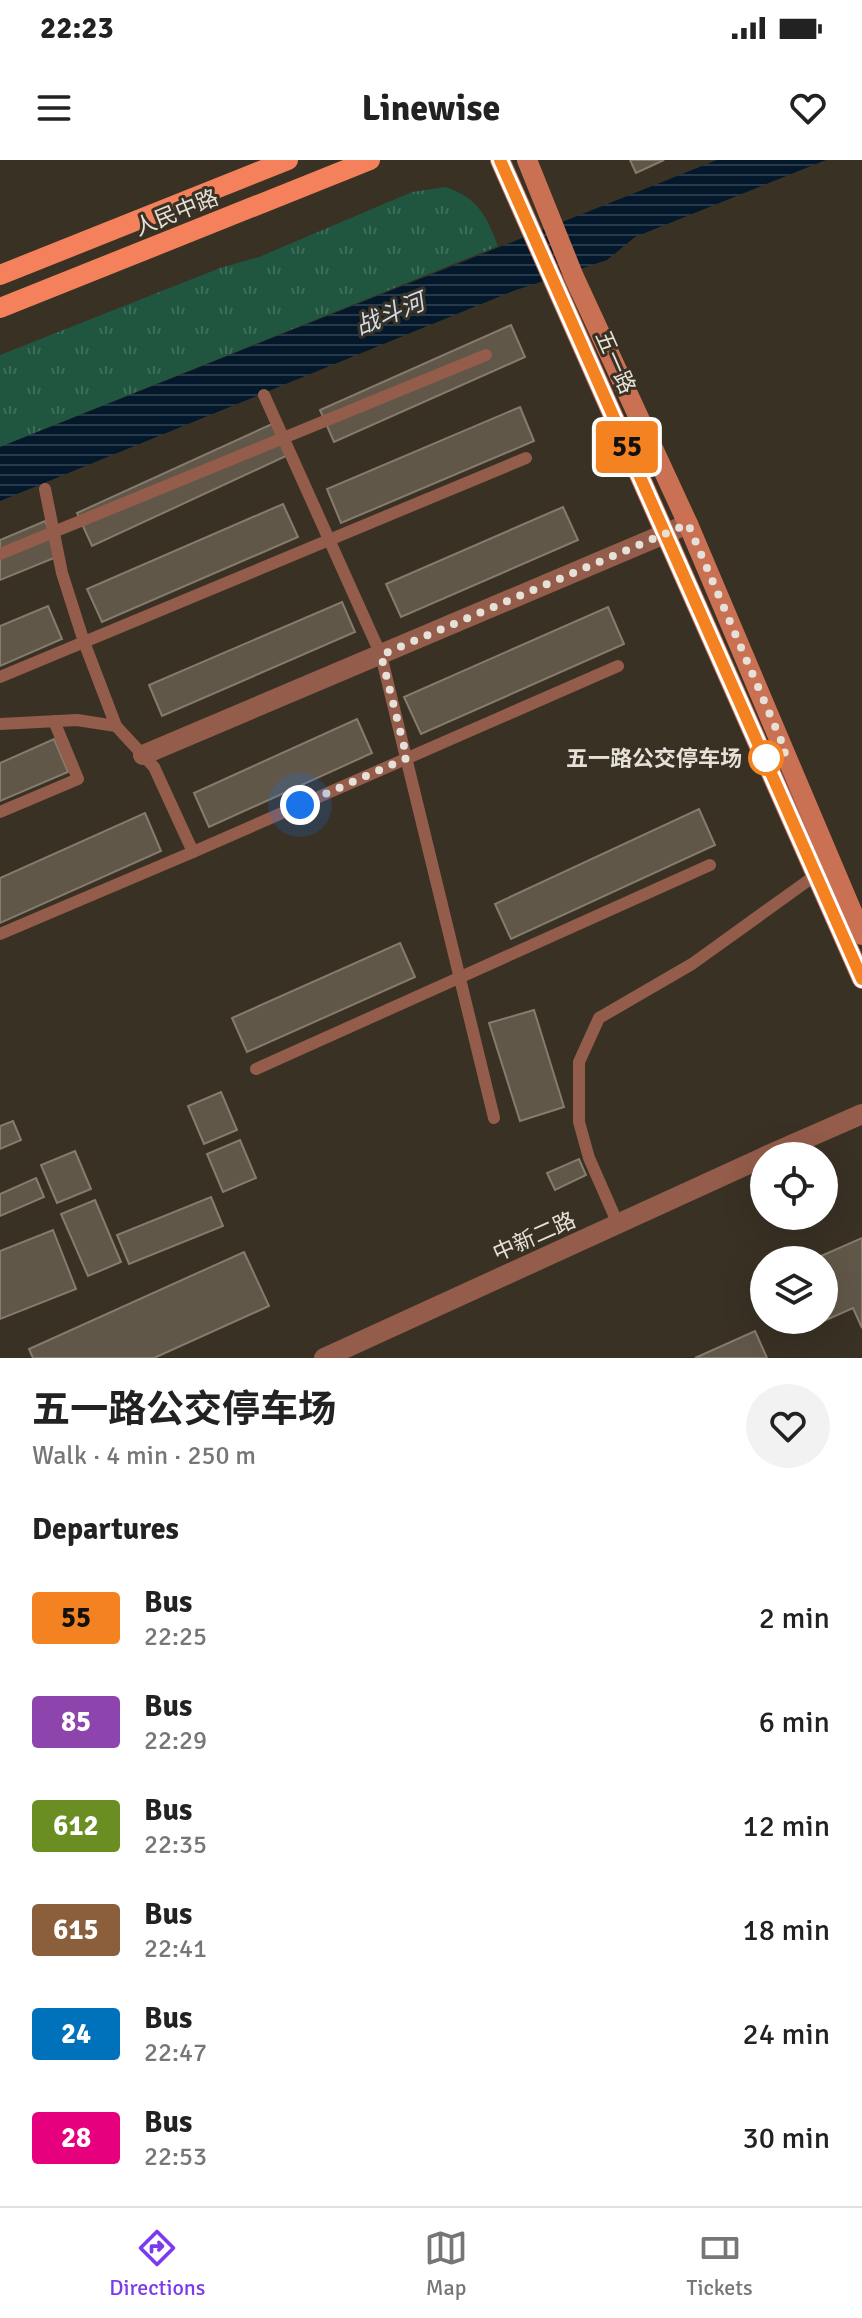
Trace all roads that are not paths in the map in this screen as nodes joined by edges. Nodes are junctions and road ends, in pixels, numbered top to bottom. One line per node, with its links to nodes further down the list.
1 (288, 160): 5 (main road, 人民中路)
2 (370, 160): 7 (main road, 人民中路)
3 (500, 160): 6 (main road, 五一路)
4 (527, 160): 6 (main road, 五一路)
5 (0, 275)
6 (564, 280): 13 (main road, 五一路); 33 (main road, 五一路)
7 (0, 308)
8 (486, 355): 10 (lane)
9 (264, 395): 10 (lane)
10 (284, 439): 14 (lane); 15 (lane)
11 (526, 458): 15 (lane)
12 (45, 489): 14 (lane)
13 (688, 524): 18 (street); 28 (main road, 五一路)
14 (54, 532): 16 (lane); 17 (lane)
15 (330, 540): 17 (lane); 18 (lane)
16 (0, 554)
17 (84, 642): 20 (lane); 23 (lane)
18 (381, 655): 24 (street); 25 (lane)
19 (618, 666): 25 (lane)
20 (0, 677)
21 (54, 721): 22 (lane); 23 (lane); 26 (lane)
22 (0, 724)
23 (116, 726): 24 (lane)
24 (143, 755): 27 (lane)
25 (407, 758): 27 (lane); 32 (lane)
26 (0, 812)
27 (193, 852): 30 (lane)
28 (832, 863): 31 (main road, 五一路); 39 (lane)
29 (710, 865): 32 (lane)
30 (0, 934)
31 (862, 935)
32 (460, 978): 34 (lane); 36 (lane)
33 (862, 979)
34 (256, 1069)
35 (862, 1114): 37 (street, 中新二路)
36 (494, 1118)
37 (797, 1142)
38 (750, 1163): 39 (street, 中新二路)
39 (618, 1224): 40 (street, 中新二路)
40 (324, 1358)

